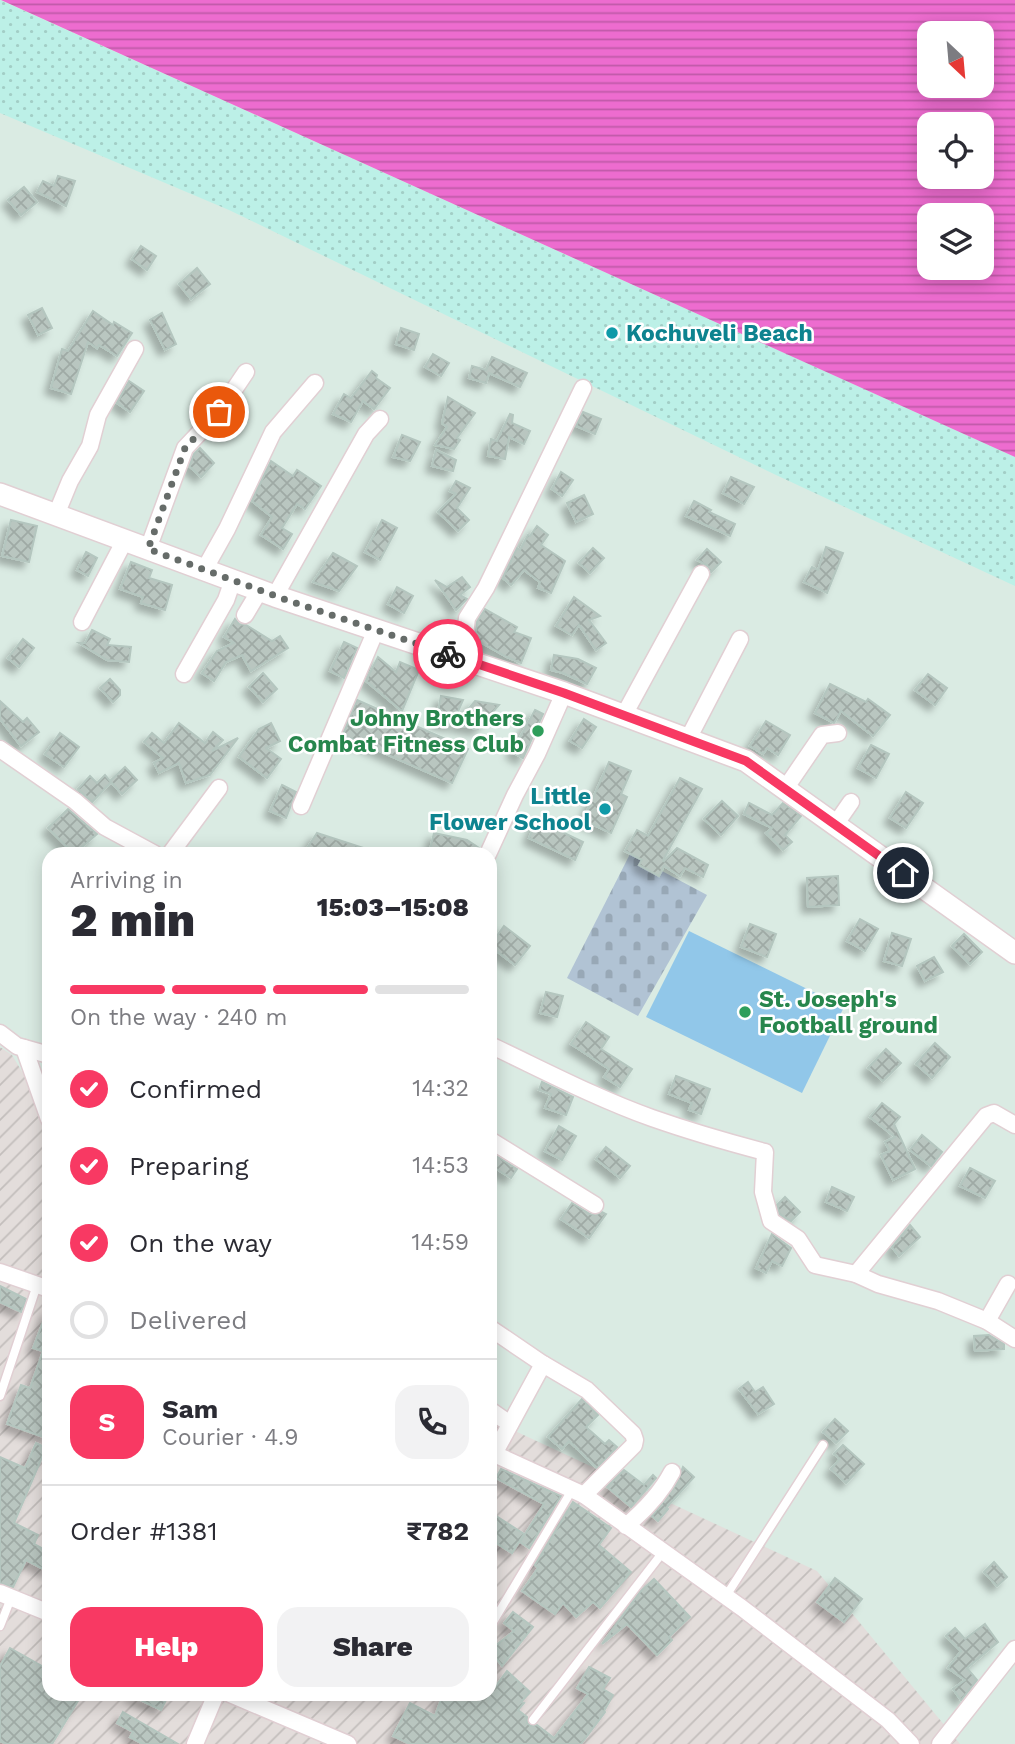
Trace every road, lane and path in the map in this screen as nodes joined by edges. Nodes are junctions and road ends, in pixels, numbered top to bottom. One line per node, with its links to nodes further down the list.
1 (135, 349): 7 (street)
2 (246, 372): 9 (street)
3 (315, 383): 10 (street)
4 (583, 388): 18 (street)
5 (380, 419): 13 (street)
6 (0, 494): 7 (main road)
7 (56, 515): 8 (main road)
8 (125, 540): 9 (main road); 15 (street)
9 (148, 549): 10 (main road)
10 (204, 570): 12 (main road)
11 (701, 574): 21 (street)
12 (233, 580): 13 (main road); 19 (street)
13 (267, 593): 14 (street); 16 (main road)
14 (245, 615)
15 (82, 622)
16 (376, 630): 18 (main road); 28 (street)
17 (740, 639): 23 (street)
18 (462, 659): 20 (main road)
19 (184, 674)
20 (564, 693): 21 (main road); 32 (street)
21 (624, 715): 23 (main road)
22 (838, 733): 26 (street)
23 (688, 739): 26 (main road)
24 (0, 749): 30 (street)
25 (219, 788): 31 (street)
26 (785, 789): 29 (main road)
27 (851, 802): 29 (street)
28 (301, 806)
29 (835, 825): 33 (main road)
30 (142, 847)
31 (175, 847)
32 (491, 847)
33 (1015, 953)
34 (0, 1033): 35 (street)
35 (24, 1048): 37 (street); 38 (street)
36 (497, 1048): 43 (street)
37 (42, 1053)
38 (42, 1099)
39 (1015, 1125): 43 (street)
40 (497, 1144): 41 (street)
41 (595, 1205)
42 (0, 1272): 45 (street)
43 (856, 1273): 47 (street)
44 (1008, 1284): 47 (street)
45 (42, 1287)
46 (42, 1290): 51 (lane)
47 (987, 1321): 49 (street)
48 (497, 1333): 50 (street)
49 (1015, 1339)
50 (543, 1364): 53 (street); 58 (street)
51 (0, 1395)
52 (497, 1415): 53 (street)
53 (510, 1424): 54 (street)
54 (497, 1445)
55 (823, 1445): 62 (lane)
56 (497, 1455): 58 (street)
57 (672, 1472): 59 (street)
58 (578, 1492): 59 (street); 64 (lane)
59 (626, 1526): 60 (street)
60 (663, 1552): 62 (street); 69 (lane)
61 (6, 1595): 63 (street); 65 (lane)
62 (726, 1597): 72 (street)
63 (42, 1610)
64 (497, 1616)
65 (0, 1626)
66 (1015, 1649): 73 (street)
67 (213, 1701): 70 (street)
68 (247, 1701): 71 (street)
69 (533, 1720)
70 (195, 1744)
71 (348, 1744)
72 (911, 1744)
73 (940, 1744)

